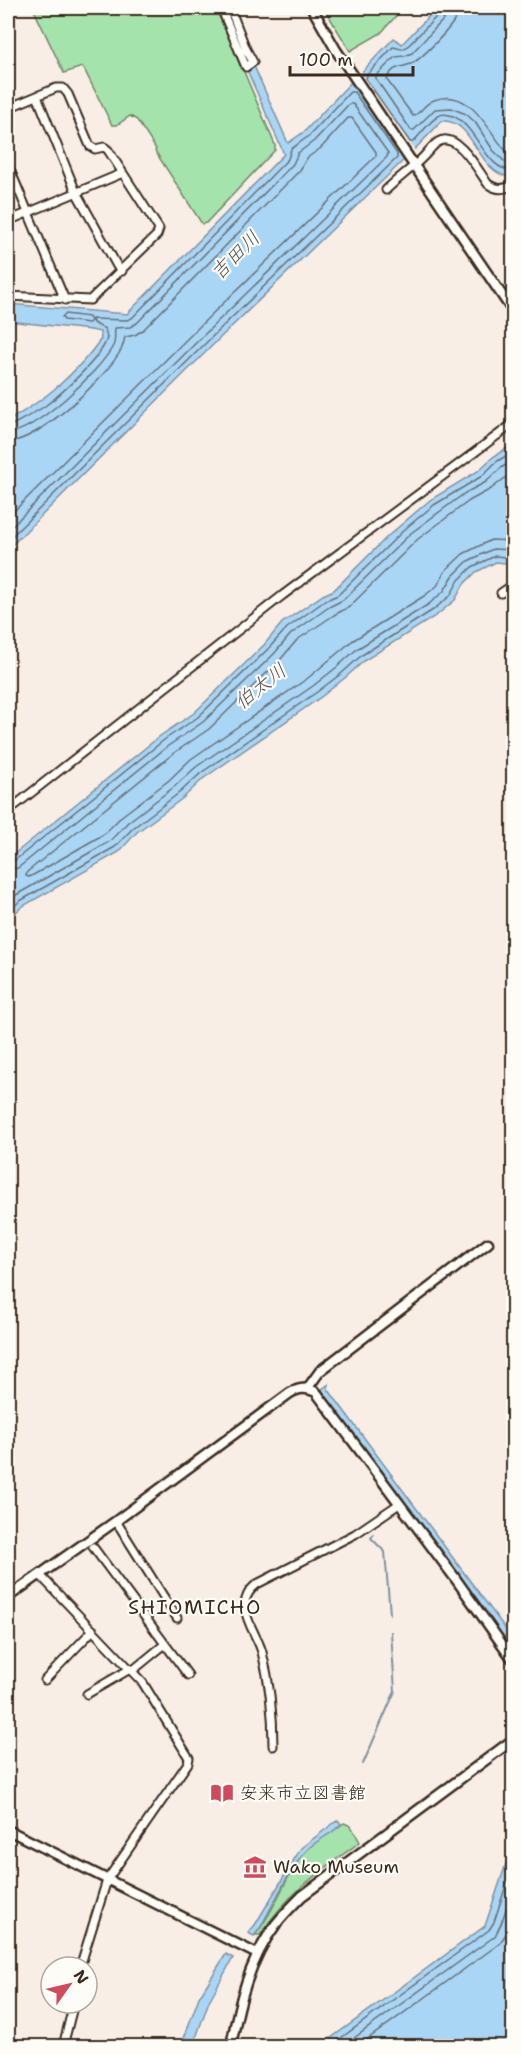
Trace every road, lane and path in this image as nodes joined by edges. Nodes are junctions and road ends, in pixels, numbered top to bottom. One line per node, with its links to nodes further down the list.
1 (221, 8): 4 (street)
2 (230, 8): 4 (street)
3 (312, 8): 8 (street)
4 (243, 51): 5 (street)
5 (250, 64)
6 (37, 96): 7 (street); 10 (street); 13 (street)
7 (8, 108)
8 (412, 161): 11 (street); 12 (street); 19 (street)
9 (8, 165): 14 (street)
10 (123, 173): 13 (street); 16 (street)
11 (513, 184)
12 (386, 190)
13 (76, 192): 14 (street); 16 (street)
14 (28, 212): 15 (street); 18 (street)
15 (8, 221)
16 (122, 271): 18 (street)
17 (8, 296): 18 (street)
18 (65, 300)
19 (513, 313)
20 (513, 423): 23 (street)
21 (513, 584): 22 (street)
22 (501, 593)
23 (8, 811)
24 (488, 1243): 25 (street)
25 (307, 1389): 26 (street); 27 (street)
26 (399, 1504): 34 (street); 40 (street)
27 (116, 1521): 29 (street); 31 (street)
28 (93, 1547): 33 (street)
29 (40, 1575): 30 (street); 32 (street)
30 (8, 1598)
31 (177, 1618)
32 (93, 1630): 35 (street); 37 (street)
33 (165, 1644): 35 (street); 36 (street)
34 (513, 1661)
35 (131, 1670): 38 (street); 42 (street)
36 (188, 1675)
37 (45, 1680)
38 (87, 1694)
39 (513, 1739): 43 (street)
40 (273, 1746)
41 (8, 1830): 42 (street)
42 (107, 1880): 43 (street); 44 (street)
43 (257, 1954): 47 (street)
44 (83, 1955)
45 (71, 2015): 46 (street)
46 (63, 2046)
47 (231, 2046)

